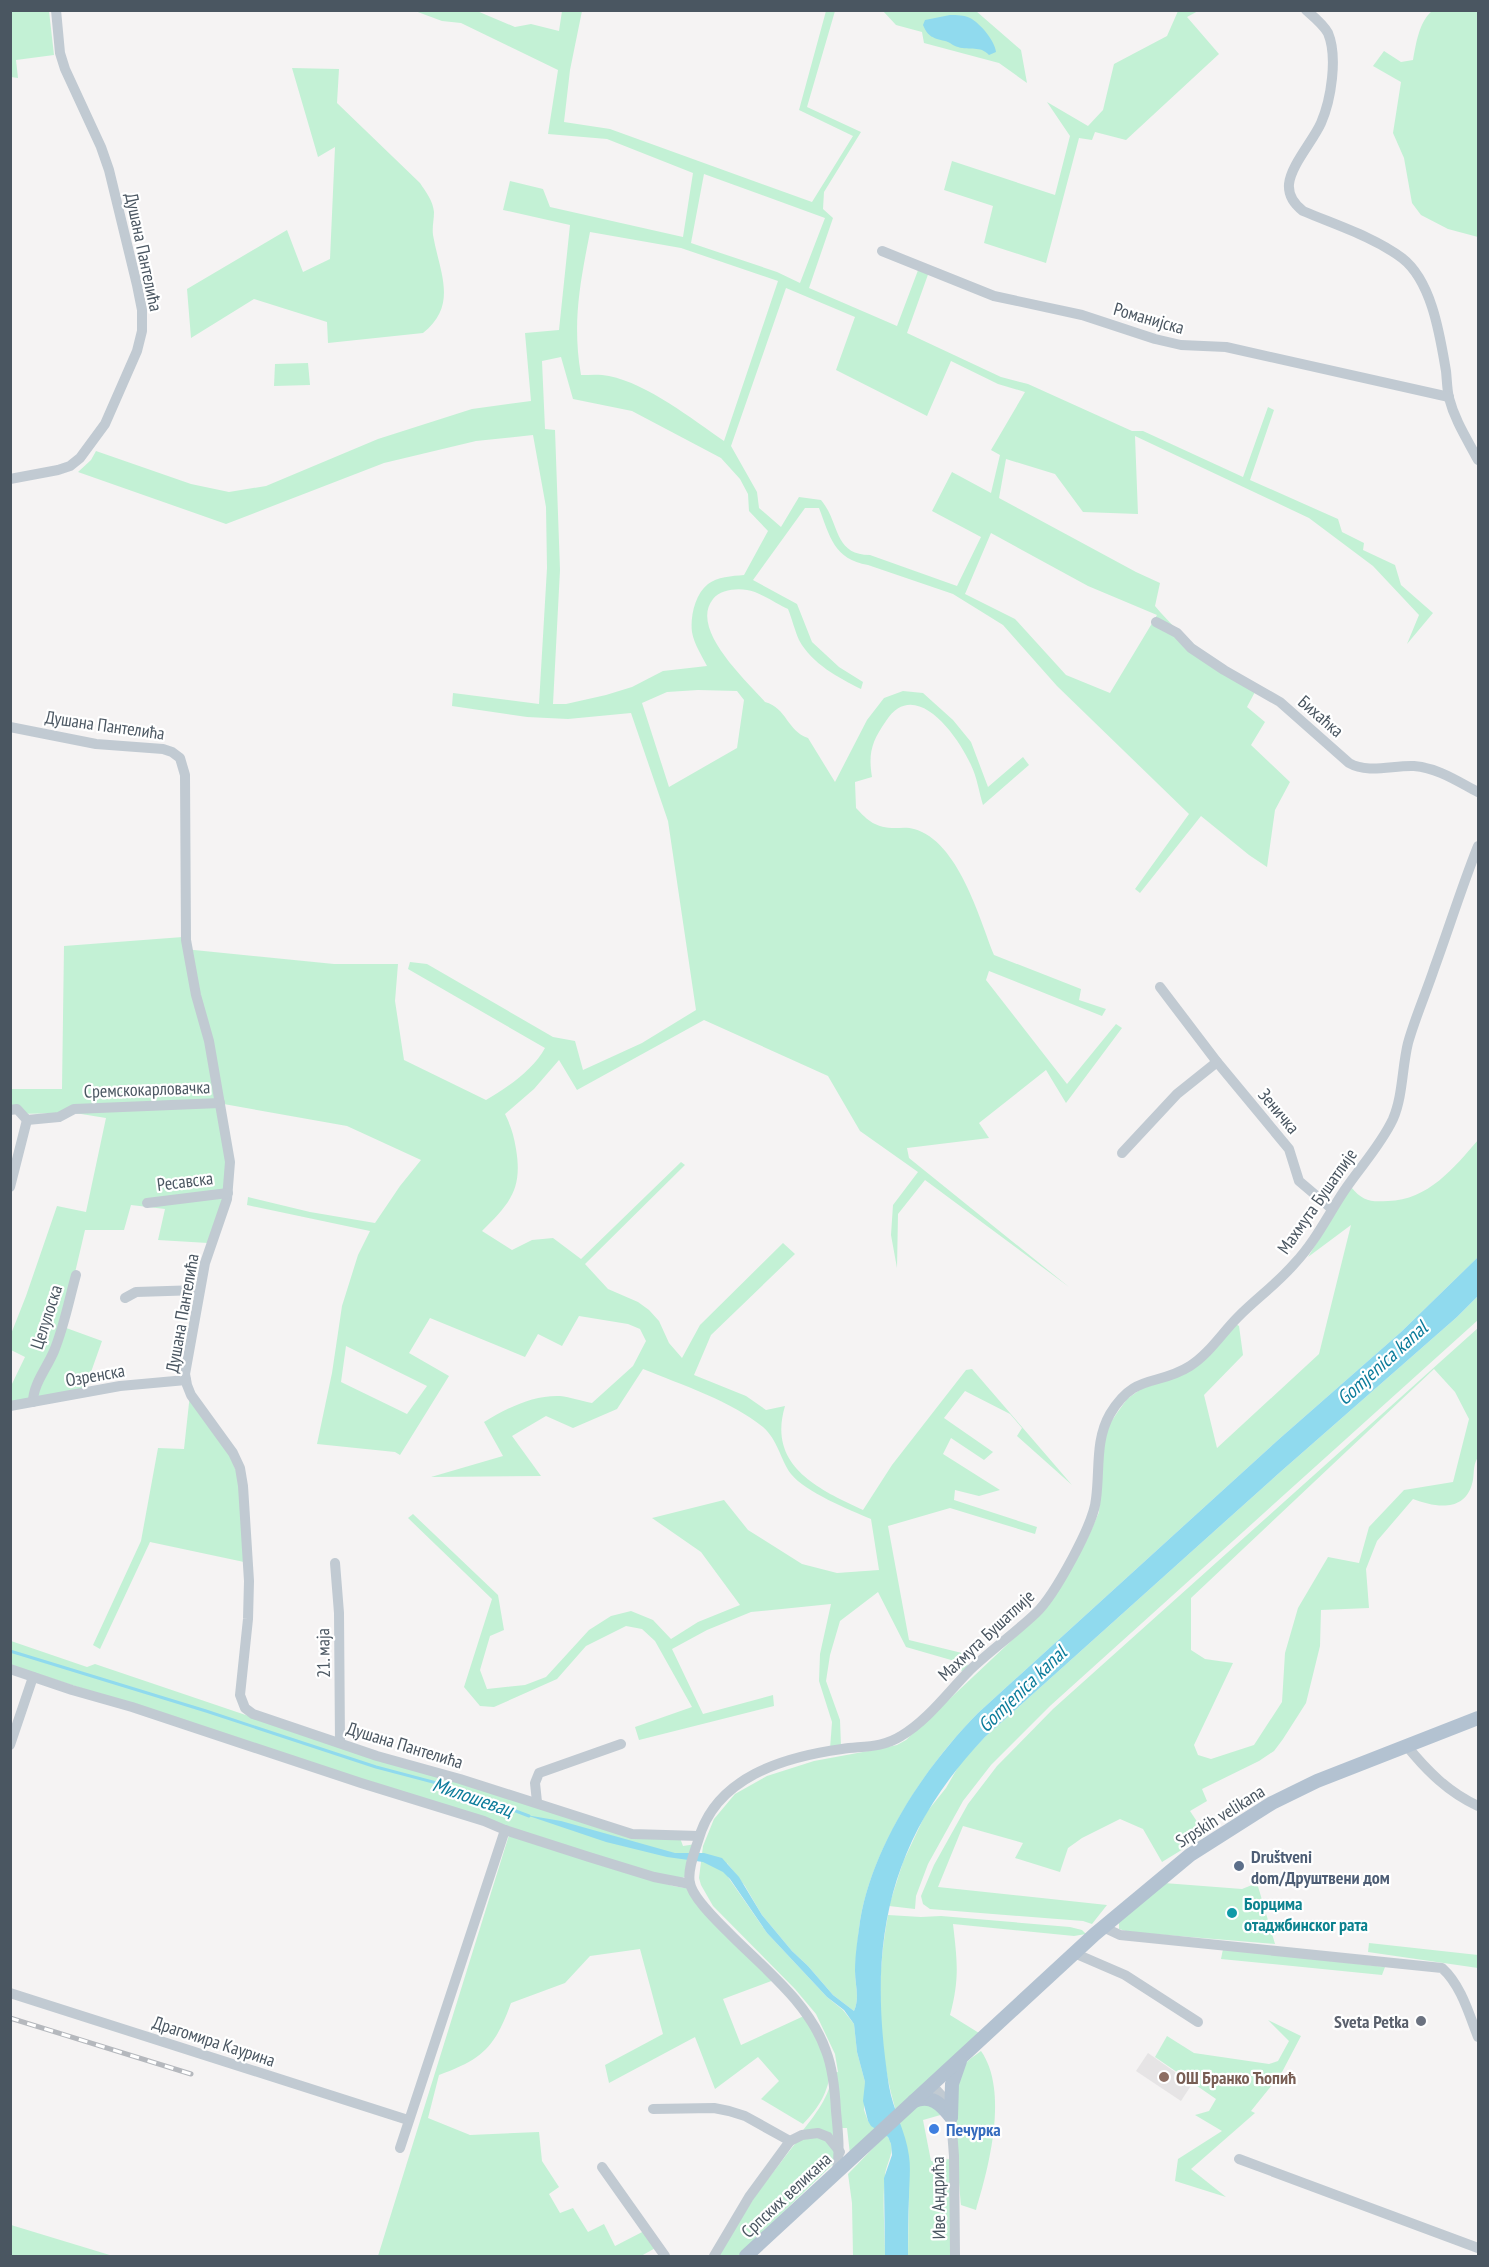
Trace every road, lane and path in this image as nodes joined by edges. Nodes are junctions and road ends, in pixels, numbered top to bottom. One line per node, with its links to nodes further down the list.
1 (56, 10): 6 (street, Душана Пантелића)
2 (1306, 10): 4 (street)
3 (882, 251): 4 (street, Романијска)
4 (1449, 397): 5 (street)
5 (1479, 460)
6 (10, 479)
7 (1156, 622): 9 (street, Бихаћка)
8 (10, 726): 13 (street, Душана Пантелића)
9 (1479, 792)
10 (1479, 846): 20 (street, Махмута Бушатлије)
11 (1160, 987): 12 (street, Зеничка)
12 (1217, 1062): 16 (street); 20 (street, Зеничка)
13 (220, 1103): 15 (street, Сремскокарловачка); 18 (street, Душана Пантелића)
14 (10, 1110): 15 (street)
15 (27, 1120): 17 (street)
16 (1122, 1153)
17 (10, 1187)
18 (228, 1192): 19 (street, Ресавска); 22 (street, Душана Пантелића)
19 (147, 1203)
20 (1332, 1209): 38 (street, Махмута Бушатлије)
21 (76, 1275): 25 (street, Целулоска)
22 (199, 1290): 23 (street); 24 (street, Душана Пантелића)
23 (125, 1298)
24 (186, 1380): 25 (street, Озренска); 31 (street, Душана Пантелића)
25 (33, 1402): 26 (street, Озренска)
26 (10, 1406)
27 (335, 1563): 31 (street, 21. маја)
28 (10, 1669): 29 (street)
29 (33, 1677): 33 (street); 37 (street)
30 (1479, 1718): 34 (main road, Srpskih velikana)
31 (340, 1743): 35 (street, Душана Пантелића)
32 (621, 1744): 35 (street)
33 (10, 1745)
34 (1406, 1745): 36 (street); 40 (main road, Srpskih velikana)
35 (537, 1802): 38 (street, Душана Пантелића)
36 (1479, 1806)
37 (505, 1830): 39 (street); 50 (street)
38 (698, 1840): 39 (street, Махмута Бушатлије)
39 (690, 1884): 53 (street)
40 (1103, 1927): 41 (main road, Srpskih velikana); 44 (street)
41 (1074, 1953): 43 (street); 45 (main road, Srpskih velikana)
42 (10, 1993): 50 (street, Драгомира Каурина)
43 (1198, 2022)
44 (1479, 2037)
45 (963, 2055): 46 (main road, Srpskih velikana); 49 (main road)
46 (932, 2085): 47 (main road, Srpskih velikana); 49 (street)
47 (914, 2101): 49 (main road); 53 (main road, Srpskih velikana)
48 (653, 2109): 51 (street)
49 (951, 2117): 60 (street, Иве Андрића)
50 (408, 2120): 52 (street)
51 (790, 2141): 53 (street, Српских великана); 58 (street, Српских великана)
52 (400, 2148)
53 (845, 2156): 59 (main road, Српских великана)
54 (1239, 2159): 56 (street)
55 (602, 2167): 57 (street)
56 (1478, 2248): 61 (street)
57 (665, 2256)
58 (714, 2256)
59 (746, 2256)
60 (955, 2256)
61 (1473, 2256)

